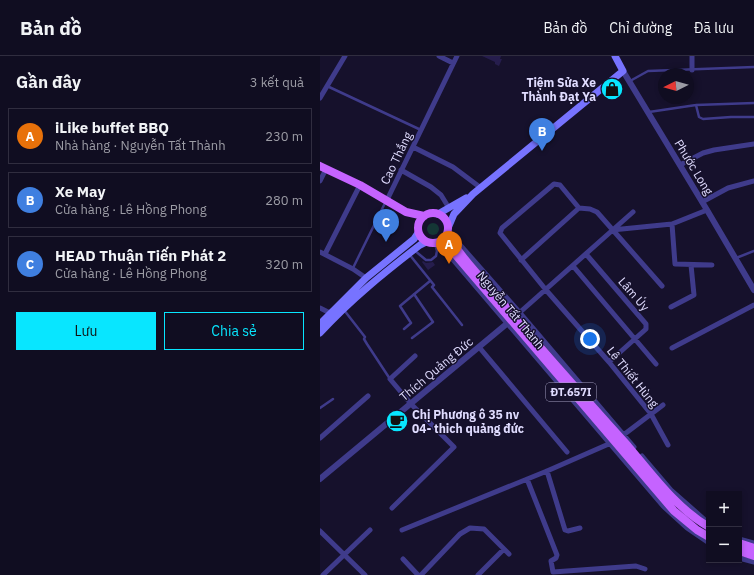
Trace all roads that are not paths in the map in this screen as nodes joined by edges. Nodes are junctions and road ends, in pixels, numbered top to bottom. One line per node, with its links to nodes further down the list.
1 (345, 56): 13 (street)
2 (439, 56): 6 (street)
3 (457, 56): 6 (street, Cao Thắng)
4 (615, 56): 10 (main road, Phước Long)
5 (692, 56): 8 (street)
6 (453, 63): 19 (street, Cao Thắng)
7 (754, 67): 9 (lane)
8 (692, 68)
9 (694, 70)
10 (623, 71): 12 (street, Phước Long); 28 (main road)
11 (658, 71): 12 (lane)
12 (629, 81): 17 (street, Phước Long)
13 (327, 85): 14 (street); 19 (lane)
14 (320, 98)
15 (754, 103): 16 (lane)
16 (696, 105): 17 (lane); 18 (lane)
17 (648, 112): 22 (street, Phước Long)
18 (754, 117)
19 (421, 130): 21 (street, Cao Thắng)
20 (754, 144): 22 (street)
21 (413, 147): 24 (street, Cao Thắng); 28 (street)
22 (680, 165): 31 (street, Phước Long)
23 (323, 168): 25 (street); 27 (main road)
24 (402, 170): 30 (street, Cao Thắng); 32 (street)
25 (320, 181)
26 (754, 181): 31 (street)
27 (360, 185): 30 (main road); 47 (street)
28 (481, 188): 29 (main road)
29 (473, 194): 32 (main road); 41 (main road)
30 (387, 200): 35 (main road); 54 (lane, Cao Thắng)
31 (702, 202): 34 (street, Phước Long)
32 (449, 208): 37 (main road)
33 (579, 208): 42 (street); 50 (street); 50 (street, Lê Thiết Hùng)
34 (707, 210): 39 (street); 49 (street, Phước Long)
35 (406, 212): 38 (main road); 40 (main road)
36 (633, 212): 42 (street)
37 (438, 214): 38 (main road); 41 (main road)
38 (424, 216): 40 (main road)
39 (672, 224): 42 (street); 51 (street)
40 (418, 229): 43 (main road); 55 (main road)
41 (448, 230): 44 (main road); 67 (main road, Nguyễn Tất Thành / ĐT.657I)
42 (612, 230): 48 (street); 58 (street)
43 (426, 242): 44 (main road); 45 (main road)
44 (436, 243): 45 (lane); 67 (main road, Nguyễn Tất Thành / ĐT.657I)
45 (411, 252): 56 (lane); 57 (main road)
46 (754, 252): 49 (lane)
47 (322, 253): 54 (street)
48 (586, 254): 53 (street); 73 (street, Lâm Úy)
49 (736, 258): 60 (street, Phước Long)
50 (521, 260): 59 (street, Lê Thiết Hùng)
51 (691, 265): 52 (street); 63 (street)
52 (712, 265)
53 (572, 266): 59 (street); 73 (street)
54 (352, 269): 55 (street)
55 (366, 278): 57 (main road); 66 (main road)
56 (430, 281): 61 (lane); 69 (lane)
57 (371, 284): 65 (main road)
58 (662, 286)
59 (546, 290): 67 (street); 77 (street, Lê Thiết Hùng)
60 (754, 290)
61 (414, 294): 70 (lane); 72 (lane)
62 (754, 305): 75 (street)
63 (671, 307)
64 (320, 308): 66 (street)
65 (343, 310): 71 (main road); 79 (lane)
66 (330, 313): 68 (main road)
67 (513, 319): 74 (street, Thích Quảng Đức); 87 (main road, Nguyễn Tất Thành / ĐT.657I); 87 (street, Nguyễn Tất Thành)
68 (320, 324)
69 (462, 325)
70 (404, 328)
71 (320, 333)
72 (412, 338)
73 (635, 339): 77 (street, Lâm Úy); 78 (street)
74 (479, 346): 82 (street, Thích Quảng Đức); 89 (street)
75 (672, 348)
76 (415, 356): 79 (street)
77 (609, 362): 85 (street, Lê Thiết Hùng)
78 (656, 364)
79 (390, 379): 82 (street)
80 (368, 396): 86 (street)
81 (333, 399): 84 (lane)
82 (411, 404): 91 (street, Thích Quảng Đức); 93 (street)
83 (663, 405): 85 (street)
84 (320, 408)
85 (651, 414): 87 (street); 88 (street, Lê Thiết Hùng)
86 (320, 438)
87 (617, 439): 90 (street); 94 (street, Nguyễn Tất Thành); 95 (main road, Nguyễn Tất Thành / ĐT.657I); 100 (main road, Nguyễn Tất Thành / ĐT.657I); 102 (street, Nguyễn Tất Thành)
88 (668, 445)
89 (567, 452)
90 (547, 471): 92 (street); 96 (street)
91 (320, 479)
92 (527, 479): 98 (street); 114 (street)
93 (392, 508)
94 (706, 521)
95 (706, 525)
96 (580, 528)
97 (370, 530): 109 (street)
98 (402, 530)
99 (320, 531): 109 (street)
100 (706, 535)
101 (742, 540): 103 (street)
102 (706, 541)
103 (754, 543)
104 (742, 544): 105 (main road)
105 (754, 548)
106 (504, 549): 108 (street); 117 (street); 118 (street)
107 (742, 552): 110 (main road)
108 (509, 554)
109 (344, 555): 115 (street); 116 (street)
110 (754, 556)
111 (403, 559): 117 (street)
112 (742, 559): 113 (street)
113 (754, 562)
114 (645, 569)
115 (323, 575)
116 (365, 575)
117 (420, 575)
118 (478, 575)

